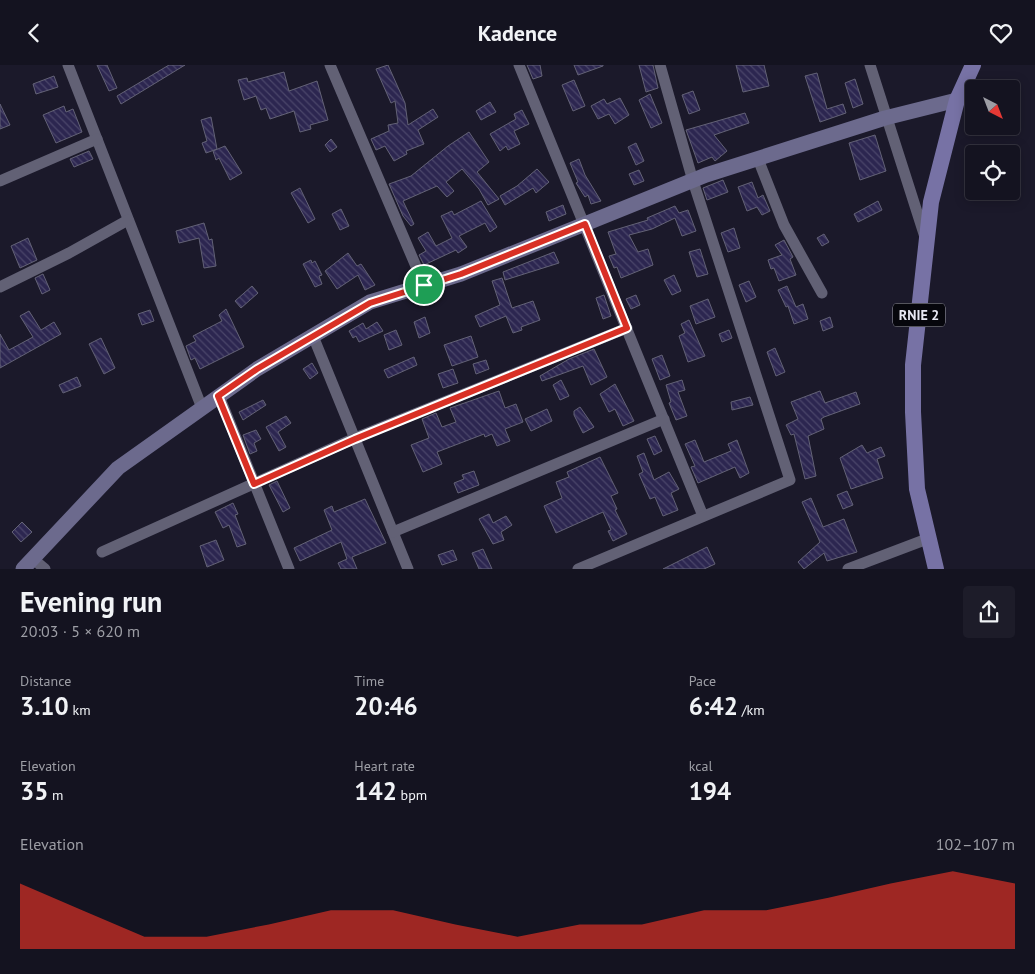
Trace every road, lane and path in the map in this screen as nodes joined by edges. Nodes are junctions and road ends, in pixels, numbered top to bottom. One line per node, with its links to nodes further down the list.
1 (68, 65): 9 (street)
2 (330, 65): 16 (street)
3 (519, 65): 14 (street)
4 (660, 65): 12 (street)
5 (870, 65): 8 (street)
6 (973, 65): 7 (main road, RNIE 2)
7 (958, 100): 8 (street); 15 (main road, RNIE 2)
8 (885, 118): 10 (street); 15 (street)
9 (96, 139): 11 (street); 13 (street)
10 (758, 159): 12 (street); 18 (street)
11 (0, 181)
12 (693, 181): 14 (street); 26 (street)
13 (128, 220): 17 (street); 22 (street)
14 (585, 224): 16 (street); 19 (street)
15 (927, 244): 28 (main road, RNIE 2)
16 (424, 285): 20 (street)
17 (0, 287)
18 (822, 293)
19 (627, 328): 23 (street); 24 (street)
20 (313, 336): 21 (street); 24 (street)
21 (218, 396): 22 (street); 25 (street)
22 (202, 408): 30 (street)
23 (664, 419): 26 (street); 27 (street)
24 (355, 439): 25 (street); 27 (street)
25 (254, 484): 29 (street); 32 (street)
26 (704, 516): 34 (street)
27 (393, 532): 33 (street)
28 (927, 539): 35 (street); 36 (main road, RNIE 2)
29 (102, 552)
30 (28, 564): 31 (street)
31 (44, 569)
32 (289, 569)
33 (408, 569)
34 (578, 569)
35 (848, 569)
36 (936, 569)

